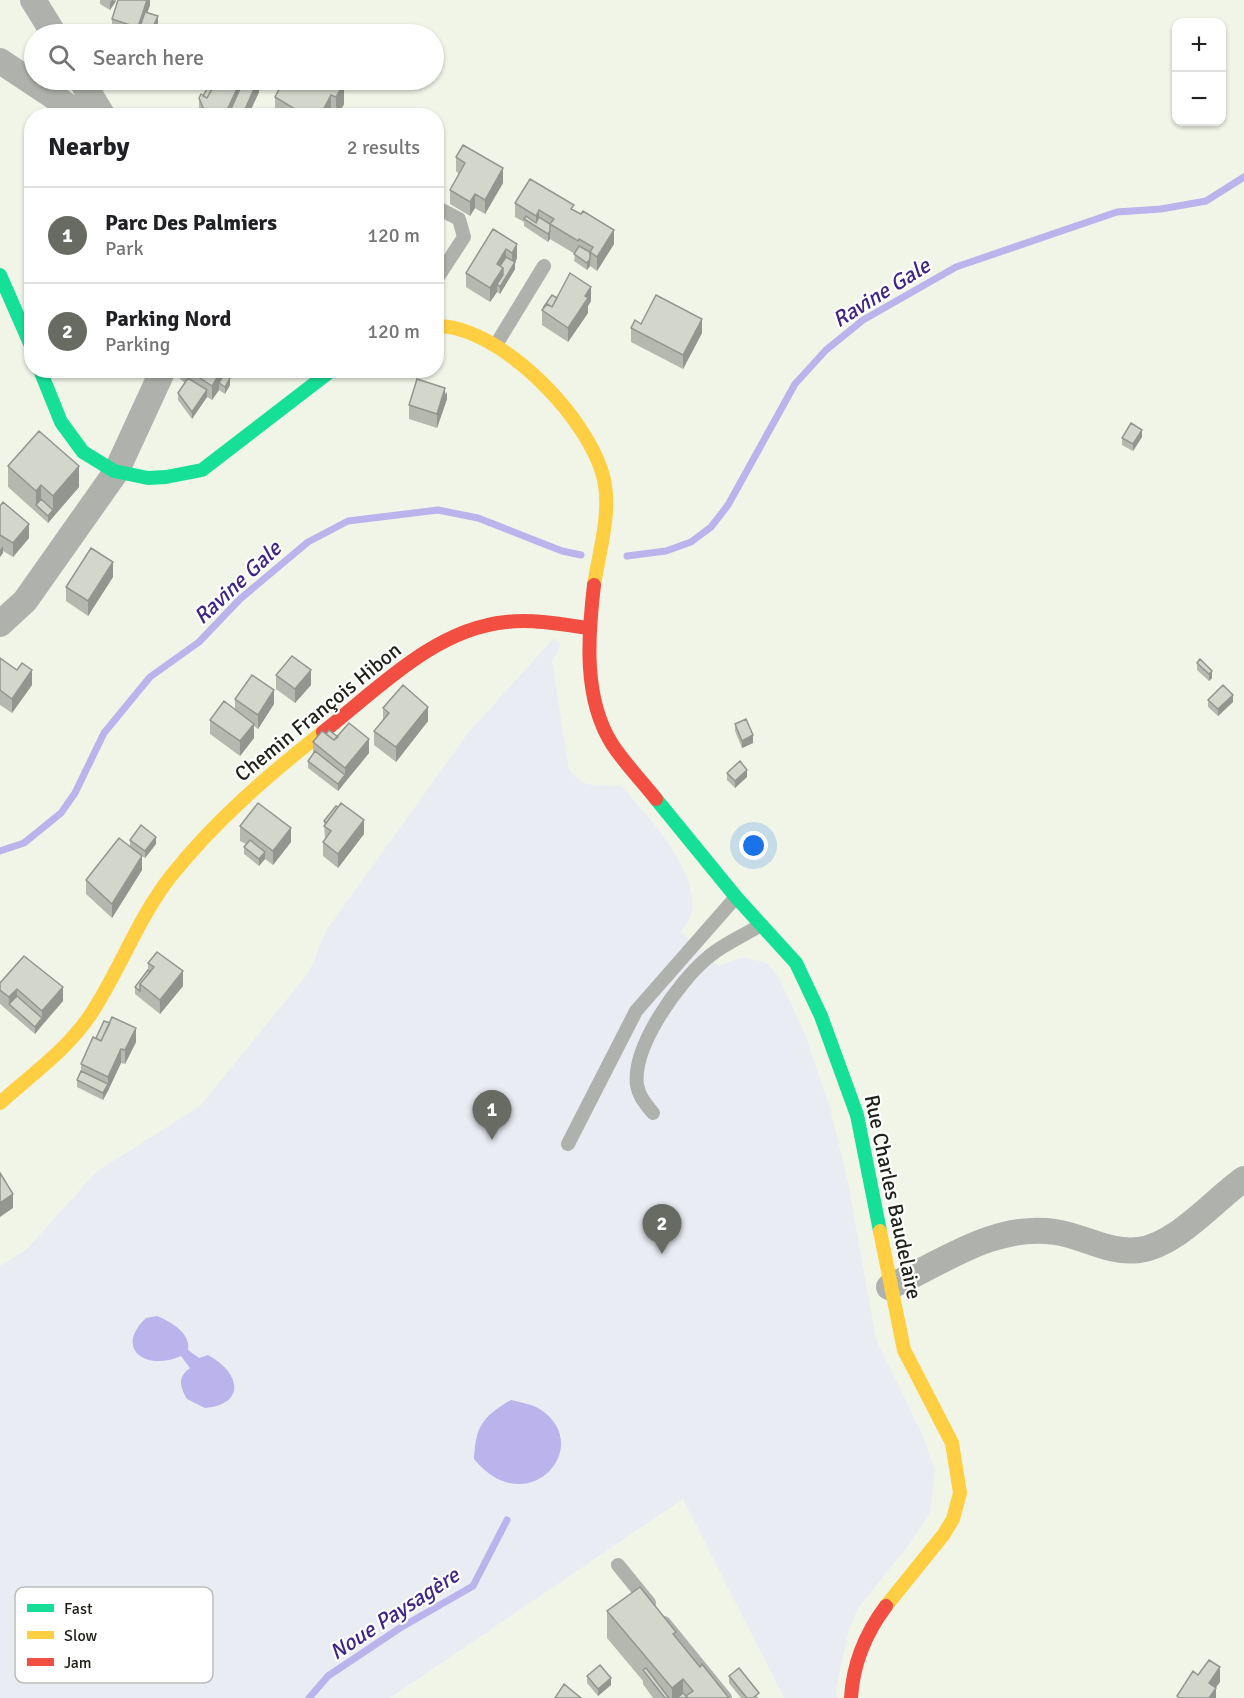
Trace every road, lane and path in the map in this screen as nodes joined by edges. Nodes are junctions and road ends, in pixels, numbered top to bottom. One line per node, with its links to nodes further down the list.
1 (33, 0): 2 (street)
2 (48, 24)
3 (0, 61): 4 (street)
4 (24, 77)
5 (44, 90): 7 (street)
6 (87, 90): 8 (street)
7 (71, 108)
8 (98, 108)
9 (444, 211): 11 (lane)
10 (544, 266): 15 (lane)
11 (444, 268)
12 (0, 275): 14 (main road)
13 (444, 327): 15 (main road, Rue Charles Baudelaire)
14 (24, 330)
15 (497, 343): 21 (main road, Rue Charles Baudelaire)
16 (43, 378): 19 (main road)
17 (159, 378): 19 (street)
18 (322, 378): 19 (main road)
19 (116, 472): 20 (street)
20 (0, 624)
21 (588, 628): 22 (main road, Rue Charles Baudelaire); 24 (main road, Chemin François Hibon)
22 (736, 897): 23 (main road, Rue Charles Baudelaire); 26 (lane)
23 (761, 925): 25 (lane); 28 (main road, Rue Charles Baudelaire)
24 (0, 1103)
25 (653, 1113)
26 (568, 1144)
27 (1244, 1179): 28 (street)
28 (889, 1287): 31 (main road, Rue Charles Baudelaire)
29 (618, 1565): 30 (lane)
30 (725, 1698)
31 (851, 1698)

